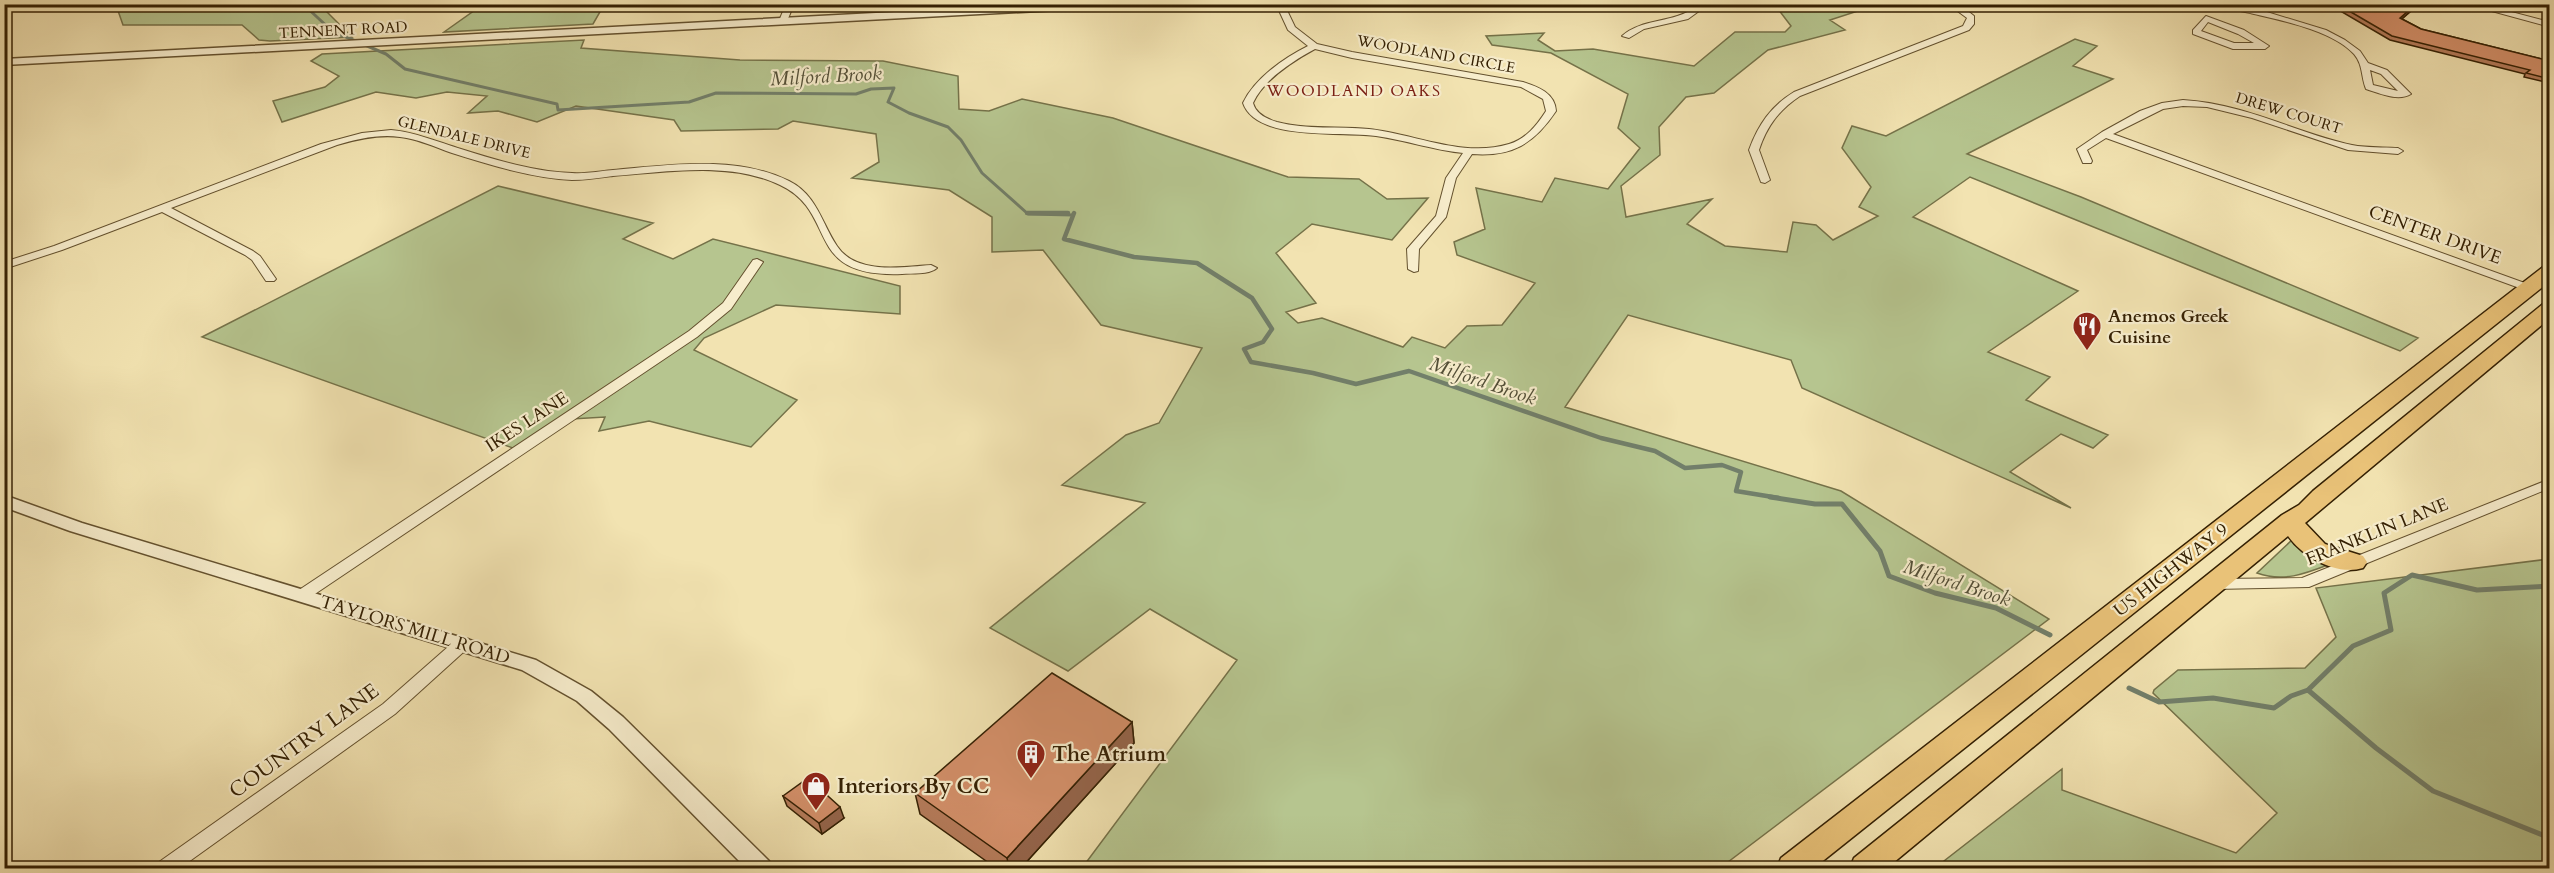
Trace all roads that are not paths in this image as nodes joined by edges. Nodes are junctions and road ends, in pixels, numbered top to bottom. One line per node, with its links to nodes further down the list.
1 (790, 4): 9 (street)
2 (1115, 4): 9 (street, TENNENT ROAD)
3 (1281, 4): 12 (street, WOODLAND CIRCLE)
4 (1694, 4): 11 (street)
5 (1952, 4): 19 (street)
6 (2220, 4): 8 (street); 14 (street)
7 (2470, 4): 10 (street)
8 (2206, 19): 8 (street)
9 (783, 21): 13 (street, TENNENT ROAD)
10 (2550, 25)
11 (1626, 36)
12 (1314, 46): 16 (street, WOODLAND CIRCLE); 16 (street, WOODLAND CIRCLE)
13 (4, 62)
14 (2365, 65)
15 (2105, 134): 17 (street, DREW COURT); 18 (street, DREW COURT); 27 (street, CENTER DRIVE)
16 (1469, 151): 24 (street)
17 (2398, 151)
18 (2088, 161)
19 (1765, 180)
20 (162, 208): 22 (street, GLENDALE DRIVE); 23 (street, GLENDALE DRIVE); 26 (street)
21 (757, 262): 34 (street, IKES LANE)
22 (4, 266)
23 (931, 267)
24 (1413, 269)
25 (2550, 271): 27 (highway, US HIGHWAY 9)
26 (270, 279)
27 (2529, 288): 38 (highway, US HIGHWAY 9)
28 (2550, 308): 31 (highway, US HIGHWAY 9)
29 (2550, 483): 32 (street, FRANKLIN LANE)
30 (4, 501): 34 (street, TAYLORS MILL ROAD)
31 (2291, 521): 32 (highway); 33 (highway, US HIGHWAY 9)
32 (2354, 562): 33 (street, FRANKLIN LANE)
33 (2213, 584): 39 (highway, US HIGHWAY 9)
34 (301, 596): 35 (street, TAYLORS MILL ROAD)
35 (464, 643): 36 (street, COUNTRY LANE); 37 (street, TAYLORS MILL ROAD)
36 (166, 868)
37 (761, 868)
38 (1792, 868)
39 (1865, 868)

